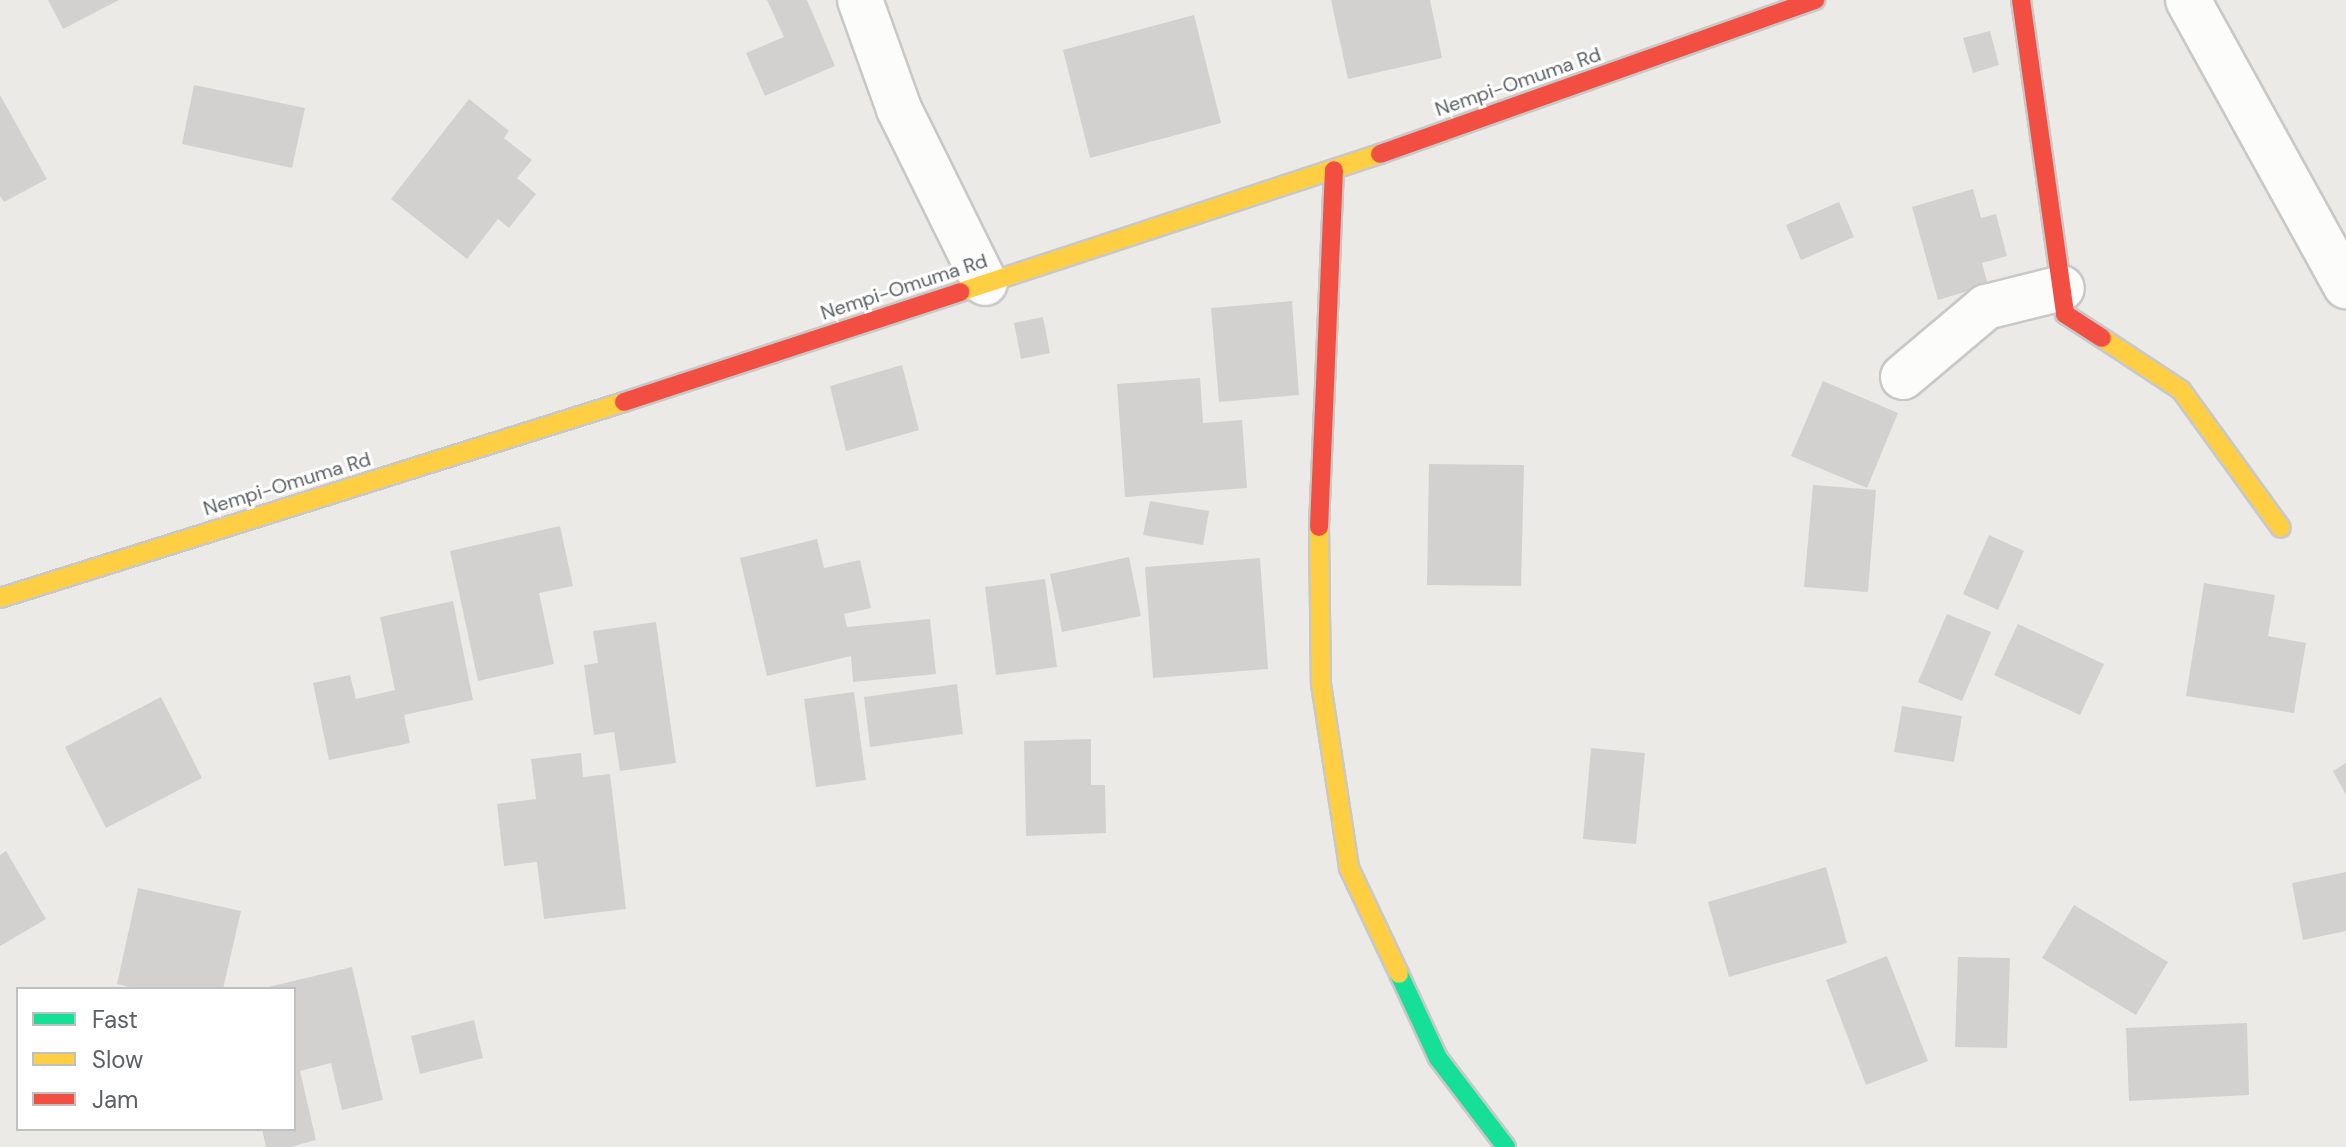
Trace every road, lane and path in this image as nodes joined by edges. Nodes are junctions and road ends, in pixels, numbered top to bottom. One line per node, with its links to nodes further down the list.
1 (860, 0): 6 (street)
2 (1816, 0): 5 (street, Nempi-Omuma Rd)
3 (2021, 0): 8 (street)
4 (2188, 0): 7 (street)
5 (1334, 170): 6 (street, Nempi-Omuma Rd); 12 (street)
6 (985, 283): 11 (street, Nempi-Omuma Rd)
7 (2346, 286)
8 (2062, 288): 9 (street); 10 (street)
9 (1903, 377)
10 (2281, 528)
11 (0, 598)
12 (1501, 1145)

